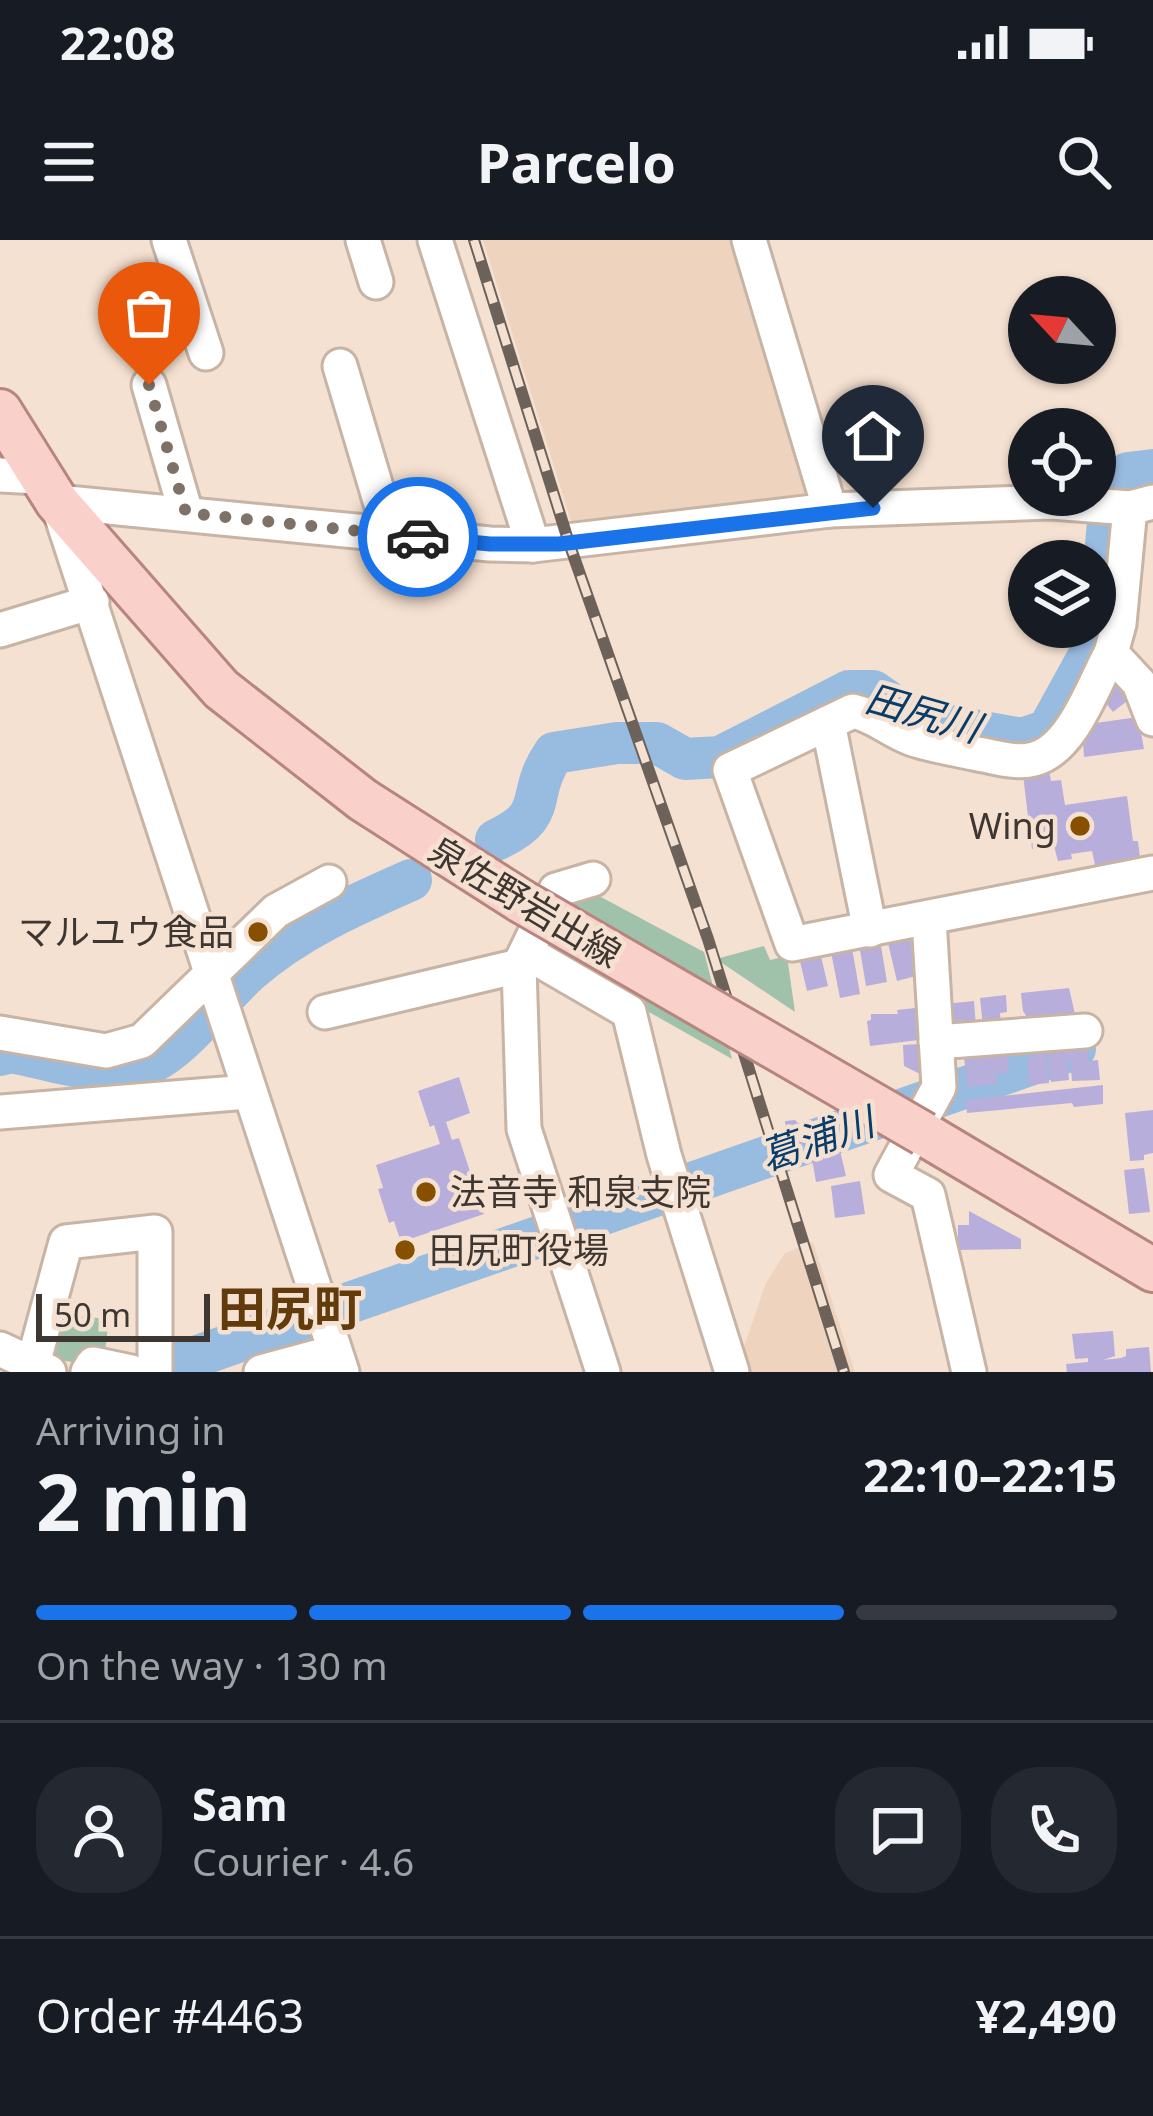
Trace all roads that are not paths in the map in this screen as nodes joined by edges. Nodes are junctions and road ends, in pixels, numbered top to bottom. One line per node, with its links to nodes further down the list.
1 (169, 240): 6 (street)
2 (363, 240): 5 (street)
3 (435, 240): 15 (street)
4 (748, 240): 12 (street)
5 (376, 282)
6 (206, 353)
7 (340, 366): 14 (street)
8 (149, 385): 13 (street)
9 (0, 411): 10 (main road, 泉佐野岩出線)
10 (32, 485): 13 (street); 16 (street); 34 (main road, 泉佐野岩出線, bridge)
11 (1122, 505): 12 (street); 18 (street)
12 (830, 510): 15 (street)
13 (186, 513): 14 (street)
14 (389, 534): 15 (street)
15 (533, 544)
16 (92, 602): 17 (street); 27 (street)
17 (0, 630)
18 (1111, 653): 19 (street); 20 (street)
19 (1153, 719)
20 (828, 723): 25 (street); 25 (street)
21 (1153, 873): 24 (street)
22 (592, 879): 26 (street)
23 (329, 882): 27 (street)
24 (929, 919): 25 (street); 31 (street)
25 (870, 930)
26 (519, 966): 28 (street); 42 (street); 43 (street)
27 (211, 970): 30 (street); 32 (street)
28 (325, 1012)
29 (1085, 1031): 31 (street)
30 (0, 1034)
31 (936, 1042): 44 (street)
32 (248, 1092): 33 (street); 36 (street)
33 (0, 1112)
34 (1153, 1270)
35 (0, 1349): 37 (street)
36 (339, 1362): 41 (street)
37 (41, 1368): 40 (street)
38 (88, 1372): 39 (street)
39 (131, 1372)
40 (155, 1372)
41 (261, 1372)
42 (601, 1372)
43 (732, 1372)
44 (969, 1372)

